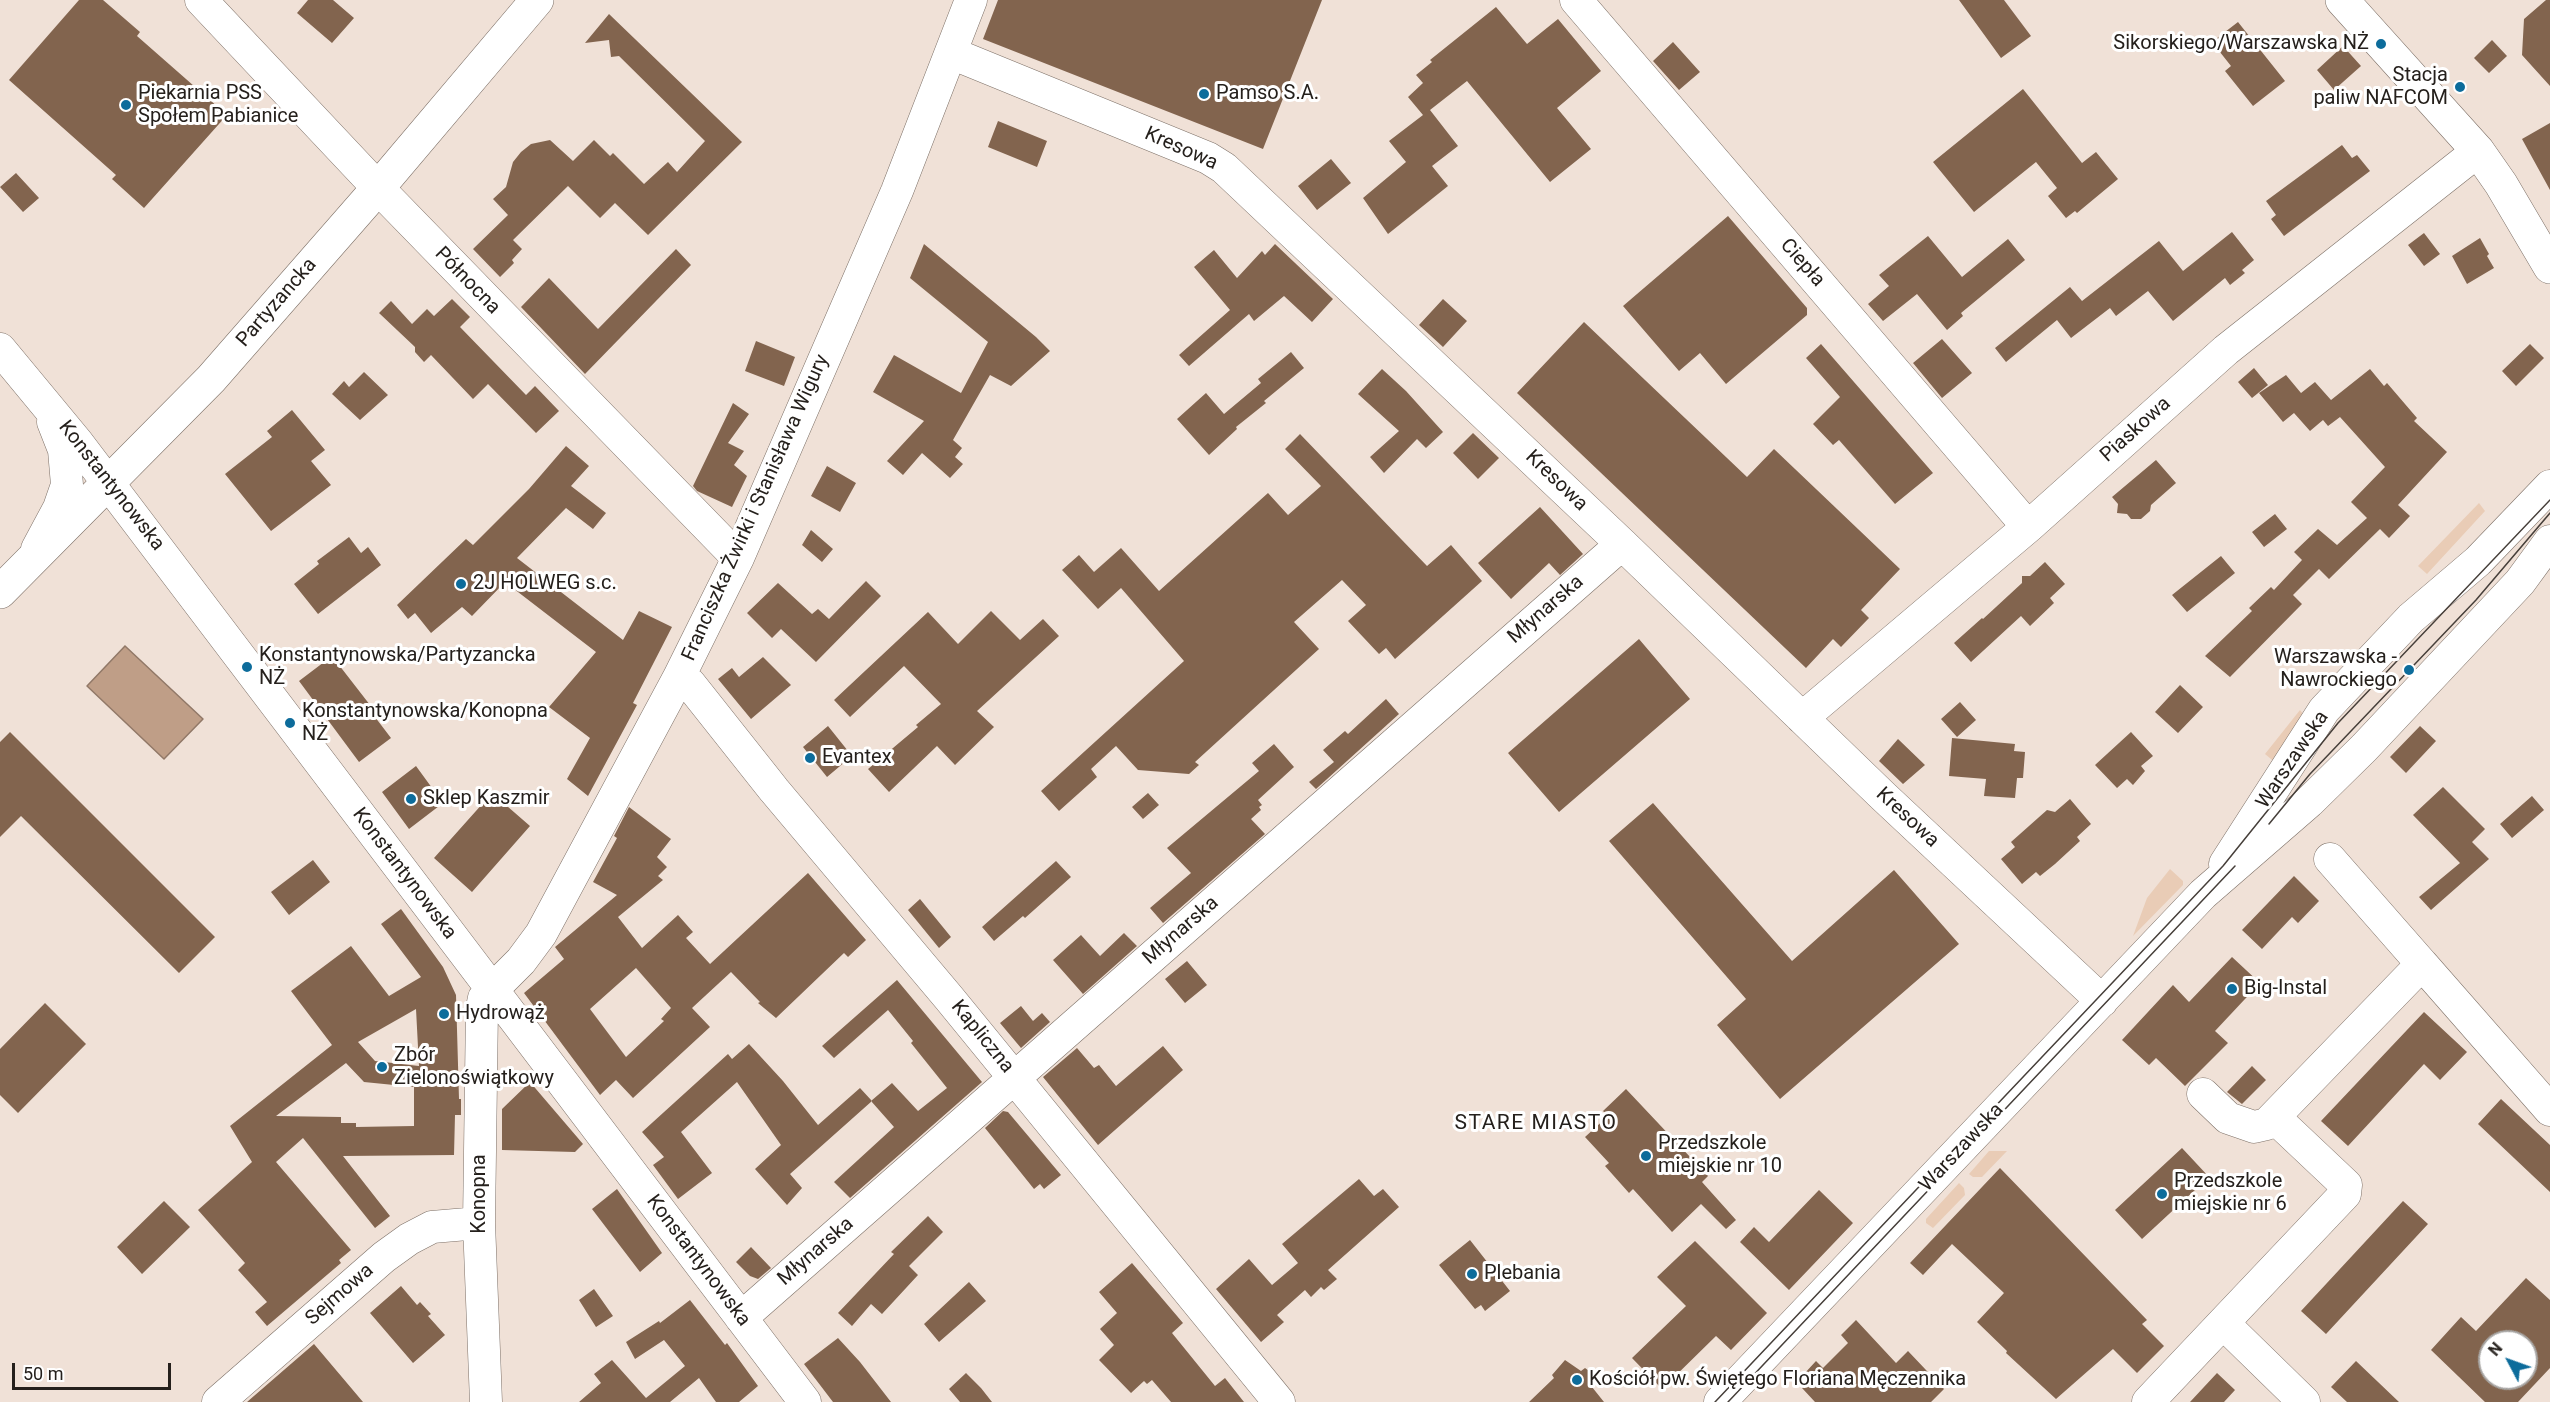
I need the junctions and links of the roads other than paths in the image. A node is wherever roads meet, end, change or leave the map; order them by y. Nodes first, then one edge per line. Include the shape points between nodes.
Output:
1 (201, 0) edge
2 (537, 0) edge
3 (971, 0) edge
4 (1576, 0) edge
5 (2342, 0) edge
6 (951, 53) junction
7 (2478, 151) junction
8 (378, 188) junction
9 (2550, 267) edge
10 (0, 348) edge
11 (33, 388) junction
12 (108, 483) junction
13 (2550, 486) edge
14 (2028, 526) junction
15 (2550, 541) edge
16 (1622, 544) junction
17 (738, 558) junction
18 (24, 568) junction
19 (0, 592) edge
20 (679, 677) junction
21 (1802, 718) junction
22 (2330, 859) dead end
23 (2203, 894) junction
24 (2422, 964) junction
25 (491, 990) junction
26 (2102, 1001) junction
27 (1014, 1077) junction
28 (2203, 1094) dead end
29 (2550, 1110) edge
30 (2275, 1118) junction
31 (479, 1223) junction
32 (741, 1318) junction
33 (2223, 1323) junction
34 (218, 1402) edge
35 (486, 1402) edge
36 (805, 1402) edge
37 (1279, 1402) edge
38 (1720, 1402) edge
39 (2148, 1402) edge
40 (2304, 1402) edge

1 - 8 street, Północna
2 - 8 main road, Partyzancka
3 - 6 street, Franciszka Żwirki i Stanisława Wigury
4 - 14 street, Ciepła
5 - 7 main road
6 - 16 street, Kresowa via 1208,158 1224,168
6 - 17 street, Franciszka Żwirki i Stanisława Wigury via 897,191
7 - 9 main road
7 - 14 street, Piaskowa via 2226,350
8 - 12 main road, Partyzancka via 211,379
8 - 17 street, Północna
10 - 11 street, Konstantynowska
11 - 12 street, Konstantynowska
11 - 18 street via 64,450 67,485 59,508
12 - 18 main road, Partyzancka
12 - 25 street, Konstantynowska
13 - 23 street, Warszawska via 2328,705
14 - 21 street, Piaskowa
15 - 23 street, Warszawska via 2520,582 2364,748 2309,802
16 - 21 street, Kresowa
16 - 27 street, Młynarska
17 - 20 street, Franciszka Żwirki i Stanisława Wigury
18 - 19 main road, Partyzancka
20 - 25 street, Franciszka Żwirki i Stanisława Wigury via 541,934 521,961
20 - 27 street, Kapliczna via 690,684
21 - 26 street, Kresowa
22 - 24 street
23 - 26 street, Warszawska
24 - 29 street
24 - 30 street
25 - 31 street, Konopna via 482,1008
25 - 32 street, Konstantynowska
26 - 38 street, Warszawska
27 - 32 street, Młynarska
27 - 37 street, Kapliczna
28 - 30 street via 2228,1118 2254,1127
30 - 33 street via 2347,1189
31 - 34 street, Sejmowa via 432,1227 408,1239
31 - 35 street, Konopna
32 - 36 street, Konstantynowska
33 - 39 street
33 - 40 street

